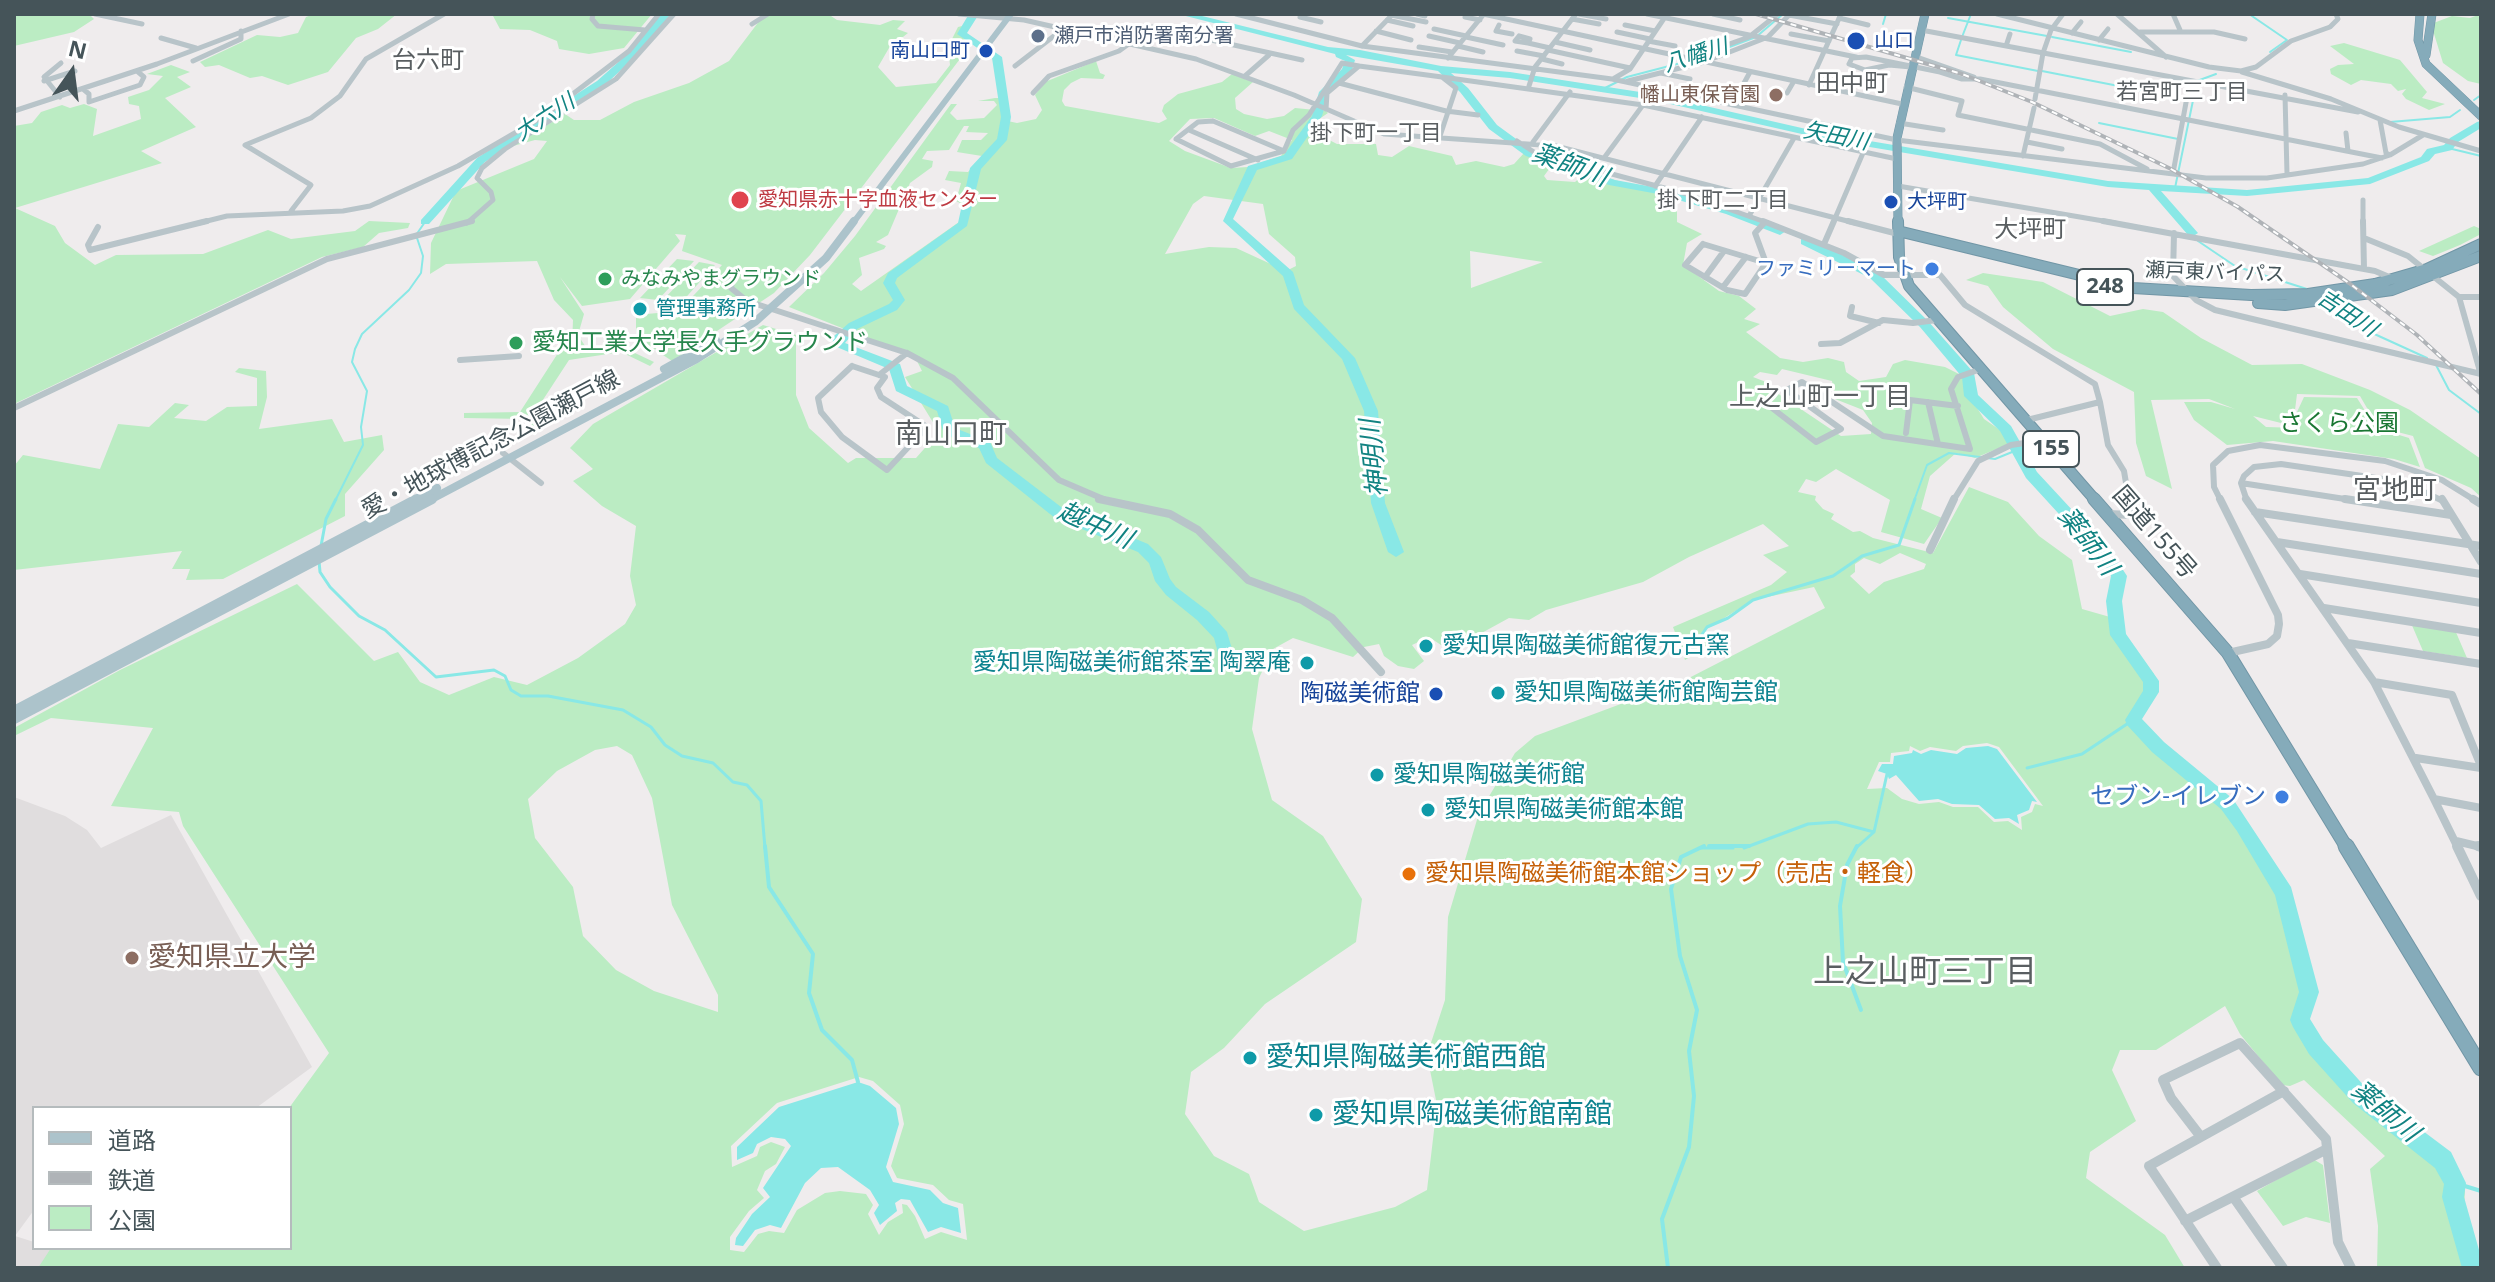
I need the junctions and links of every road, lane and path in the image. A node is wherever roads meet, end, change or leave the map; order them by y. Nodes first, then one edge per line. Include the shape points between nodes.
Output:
1 (95, 14) edge
2 (131, 14) edge
3 (289, 14) edge
4 (444, 14) edge
5 (593, 14) edge
6 (659, 14) edge
7 (674, 14) edge
8 (768, 14) edge
9 (959, 14) edge
10 (1236, 14) edge
11 (1293, 14) edge
12 (1417, 14) edge
13 (1647, 14) edge
14 (1714, 14) edge
15 (1778, 14) edge
16 (1790, 14) edge
17 (1925, 14) edge
18 (1997, 14) edge
19 (2063, 14) edge
20 (2117, 14) edge
21 (2173, 14) edge
22 (2336, 14) edge
23 (2420, 14) edge
24 (2432, 14) edge
25 (967, 15) edge
26 (977, 16) edge
27 (1006, 16) edge
28 (1302, 16) edge
29 (1576, 16) edge
30 (1666, 16) edge
31 (123, 17) junction
32 (1390, 17) edge
33 (1465, 17) dead end
34 (1481, 18) edge
35 (1425, 19) edge
36 (1606, 19) dead end
37 (1839, 19) edge
38 (1740, 20) dead end
39 (1321, 22) dead end
40 (2081, 22) dead end
41 (142, 24) dead end
42 (752, 24) dead end
43 (1599, 24) dead end
44 (1625, 25) dead end
45 (1703, 25) junction
46 (1868, 25) dead end
47 (1415, 26) dead end
48 (1289, 28) junction
49 (2053, 28) junction
50 (1063, 29) junction
51 (1434, 29) dead end
52 (2108, 29) dead end
53 (645, 30) junction
54 (1921, 30) junction
55 (2180, 30) junction
56 (241, 31) junction
57 (1376, 31) junction
58 (1562, 31) junction
59 (1655, 31) junction
60 (1617, 32) dead end
61 (2140, 32) junction
62 (1694, 33) dead end
63 (2072, 33) junction
64 (1512, 34) dead end
65 (1791, 34) dead end
66 (2010, 34) dead end
67 (1760, 35) junction
68 (1429, 36) dead end
69 (1466, 36) junction
70 (161, 38) dead end
71 (2245, 39) dead end
72 (1411, 40) dead end
73 (1649, 40) junction
74 (2099, 40) junction
75 (1829, 41) junction
76 (1555, 42) junction
77 (1528, 43) dead end
78 (1130, 44) junction
79 (1459, 44) junction
80 (1503, 45) dead end
81 (1362, 46) junction
82 (1675, 46) dead end
83 (2006, 46) junction
84 (1419, 47) dead end
85 (197, 48) junction
86 (1643, 49) junction
87 (1826, 49) junction
88 (1590, 50) dead end
89 (1517, 51) dead end
90 (1483, 52) dead end
91 (1546, 53) junction
92 (2043, 53) junction
93 (1269, 55) junction
94 (1450, 55) junction
95 (1914, 56) junction
96 (1856, 57) junction
97 (2167, 57) junction
98 (1302, 60) dead end
99 (1696, 60) junction
100 (193, 61) dead end
101 (2182, 61) junction
102 (61, 63) dead end
103 (1562, 64) dead end
104 (1015, 66) dead end
105 (1359, 66) junction
106 (1911, 67) junction
107 (1535, 68) junction
108 (1630, 68) junction
109 (75, 71) dead end
110 (137, 71) junction
111 (2241, 71) junction
112 (1750, 72) junction
113 (1660, 73) junction
114 (1245, 76) junction
115 (2437, 76) junction
116 (1442, 77) junction
117 (1614, 79) junction
118 (1690, 79) dead end
119 (1980, 79) junction
120 (44, 81) junction
121 (1625, 81) junction
122 (1794, 81) junction
123 (2192, 82) junction
124 (1339, 83) junction
125 (1743, 85) dead end
126 (1809, 85) junction
127 (1529, 86) junction
128 (1906, 87) junction
129 (2284, 87) junction
130 (83, 89) junction
131 (2036, 91) junction
132 (1570, 92) junction
133 (1033, 93) dead end
134 (1787, 93) dead end
135 (60, 97) junction
136 (2035, 99) dead end
137 (2285, 99) junction
138 (1902, 104) junction
139 (1316, 105) junction
140 (1643, 105) junction
141 (29, 107) junction
142 (2034, 108) dead end
143 (1326, 109) junction
144 (14, 111) edge
145 (1446, 111) junction
146 (2358, 112) junction
147 (1478, 115) dead end
148 (2481, 116) edge
149 (1702, 117) junction
150 (14, 120) edge
151 (2189, 120) junction
152 (2380, 120) junction
153 (1899, 123) junction
154 (1189, 130) junction
155 (1943, 130) dead end
156 (2029, 130) junction
157 (2346, 133) dead end
158 (2425, 135) junction
159 (1794, 138) junction
160 (1439, 139) junction
161 (2285, 139) junction
162 (1896, 140) junction
163 (1517, 141) junction
164 (1533, 142) junction
165 (2027, 142) junction
166 (2062, 149) dead end
167 (1284, 151) junction
168 (2348, 151) junction
169 (2481, 151) edge
170 (1863, 153) junction
171 (2390, 155) junction
172 (2023, 156) junction
173 (1604, 158) junction
174 (2383, 158) junction
175 (1897, 159) junction
176 (1259, 160) junction
177 (2151, 171) junction
178 (1664, 173) junction
179 (2174, 173) junction
180 (2287, 174) junction
181 (1655, 186) junction
182 (1898, 186) junction
183 (1759, 197) junction
184 (2363, 200) dead end
185 (291, 211) junction
186 (1749, 216) junction
187 (1834, 218) junction
188 (1763, 224) junction
189 (98, 227) dead end
190 (1898, 233) junction
191 (2174, 233) junction
192 (2364, 238) junction
193 (1824, 244) junction
194 (2481, 244) edge
195 (1724, 251) junction
196 (2481, 256) edge
197 (1746, 257) junction
198 (1766, 263) junction
199 (2364, 269) junction
200 (2430, 272) junction
201 (733, 274) dead end
202 (1904, 276) junction
203 (1705, 277) junction
204 (2394, 279) junction
205 (1723, 287) junction
206 (2186, 292) junction
207 (2320, 297) junction
208 (2459, 297) junction
209 (2481, 297) edge
210 (2196, 300) junction
211 (770, 307) junction
212 (1852, 307) dead end
213 (1937, 320) junction
214 (1880, 323) junction
215 (1821, 344) dead end
216 (904, 355) junction
217 (519, 356) dead end
218 (460, 360) dead end
219 (1981, 369) junction
220 (2480, 374) edge
221 (879, 375) junction
222 (1928, 402) junction
223 (2100, 402) junction
224 (1958, 406) junction
225 (14, 408) edge
226 (1772, 408) dead end
227 (1857, 420) junction
228 (2027, 420) junction
229 (1841, 429) junction
230 (1906, 433) dead end
231 (2044, 440) junction
232 (1938, 444) junction
233 (506, 456) junction
234 (541, 483) dead end
235 (2241, 483) junction
236 (2481, 504) edge
237 (2255, 512) junction
238 (2107, 514) junction
239 (2451, 515) junction
240 (2277, 542) junction
241 (2470, 544) junction
242 (2481, 546) edge
243 (1930, 550) dead end
244 (2481, 562) edge
245 (304, 563) junction
246 (2300, 574) junction
247 (2481, 574) edge
248 (2481, 603) edge
249 (2324, 608) junction
250 (2481, 633) edge
251 (2348, 643) junction
252 (2228, 653) junction
253 (2481, 664) edge
254 (1381, 672) dead end
255 (2374, 682) junction
256 (14, 711) edge
257 (14, 719) edge
258 (2416, 758) junction
259 (2481, 767) edge
260 (2434, 799) junction
261 (2481, 808) edge
262 (2456, 841) junction
263 (2481, 847) edge
264 (2479, 889) edge
265 (2481, 1068) edge
266 (2284, 1091) junction
267 (2201, 1137) junction
268 (2327, 1149) junction
269 (2234, 1198) junction
270 (2185, 1221) junction
271 (2217, 1268) edge
272 (2283, 1268) edge
273 (2351, 1268) edge

1 - 31 street
2 - 31 street
3 - 56 street
4 - 185 street via 366,59 340,96 311,118 245,145 311,185
5 - 53 street via 598,26
6 - 53 street
7 - 225 street via 616,79 482,168 477,178 493,200 485,211 456,228 327,259
8 - 42 street
9 - 25 street
10 - 48 street
11 - 28 street
12 - 35 street
13 - 30 street
14 - 38 street
14 - 45 street
15 - 67 street
16 - 37 street
16 - 67 street
17 - 54 highway, 国道155号 / 155
18 - 49 street
19 - 49 street
20 - 61 street
21 - 55 street
22 - 111 street via 2330,27 2291,41 2256,67
23 - 115 highway via 2419,47
24 - 115 highway via 2425,44
25 - 26 street
26 - 27 street
27 - 50 street
27 - 211 main road, 愛・地球博記念公園瀬戸線 via 841,240
28 - 39 street
28 - 48 street
29 - 36 street
29 - 43 street
29 - 58 street
30 - 45 street
30 - 59 street
31 - 41 street
32 - 35 street
32 - 47 street
32 - 57 street
33 - 34 street
34 - 58 street
34 - 64 street
34 - 69 street
37 - 46 street
37 - 75 street
40 - 63 street
44 - 59 street
45 - 62 street
45 - 67 street
48 - 81 street
49 - 63 street
49 - 92 street
50 - 78 street
50 - 104 street
51 - 69 street
52 - 74 street
53 - 185 street via 599,77 458,166 357,210
54 - 83 street
54 - 95 highway, 国道155号 / 155
55 - 61 street
55 - 71 street
56 - 85 street
56 - 100 street via 241,39
57 - 72 street
57 - 81 street
58 - 76 street
58 - 86 street
59 - 73 street
60 - 73 street
61 - 97 street
63 - 74 street
65 - 75 street
66 - 83 street
67 - 87 street
67 - 99 street
67 - 99 street
68 - 79 street
69 - 79 street
69 - 80 street
70 - 85 street
73 - 82 street
73 - 86 street
74 - 97 street
75 - 87 street
76 - 88 street
76 - 91 street
77 - 91 street
78 - 93 street via 1152,27
78 - 114 street
78 - 133 street via 1060,71
79 - 90 street
79 - 94 street
81 - 94 street
83 - 92 street
84 - 94 street
85 - 110 street
86 - 99 street
86 - 108 street
87 - 96 street
87 - 126 street
89 - 91 street
91 - 103 street
91 - 107 street
91 - 108 street
92 - 123 street
92 - 131 street
93 - 98 street
93 - 114 street
94 - 107 street
95 - 106 highway, 国道155号 / 155
95 - 119 street
96 - 106 street
96 - 106 street via 1849,64 1860,70
97 - 101 street
99 - 112 street
99 - 113 street
101 - 111 street
101 - 123 street
102 - 120 street
105 - 116 street
105 - 124 street
105 - 139 street via 1342,63
106 - 119 street
106 - 128 highway, 国道155号 / 155
107 - 117 street
107 - 127 street
108 - 117 street
109 - 120 street
110 - 130 street
110 - 130 street via 144,77 140,85 89,102
111 - 129 street
112 - 122 street
112 - 125 street
113 - 118 street
113 - 121 street
114 - 139 street
115 - 148 highway
116 - 127 street
116 - 145 street via 1456,88
117 - 121 street
119 - 131 street
120 - 135 street
121 - 162 street
122 - 126 street
122 - 134 street
123 - 137 street
123 - 151 street
124 - 143 street via 1326,95
124 - 145 street
126 - 138 street
127 - 132 street
128 - 138 highway, 国道155号 / 155
128 - 156 street via 1959,100 1958,115
129 - 137 street
129 - 146 street
130 - 135 street
131 - 136 street
131 - 151 street
132 - 140 street
132 - 164 street
135 - 141 street
137 - 146 street
137 - 161 street
138 - 153 highway, 国道155号 / 155
139 - 143 street
139 - 167 street via 1293,130
140 - 149 street
140 - 173 street
141 - 144 street
141 - 150 street
142 - 156 street
143 - 160 street via 1384,134
145 - 147 street
145 - 160 street
146 - 152 street
149 - 159 street
149 - 178 street
151 - 161 street
151 - 179 street
152 - 158 street
152 - 171 street
153 - 155 street
153 - 162 highway, 国道155号 / 155
154 - 167 street via 1198,122 1213,121
154 - 176 street
154 - 176 street via 1177,141 1231,166
156 - 165 street
156 - 177 street via 2100,144
157 - 168 street
158 - 169 street
158 - 171 street
159 - 170 street
159 - 183 street
160 - 163 street
161 - 168 street
161 - 180 street
162 - 172 street
162 - 175 highway, 国道155号 / 155
163 - 164 street
163 - 181 street via 1528,151
164 - 173 street
165 - 166 street
165 - 172 street
167 - 176 street
168 - 174 street
170 - 175 street
170 - 187 street
171 - 174 street
172 - 177 street
173 - 178 street
174 - 180 street
175 - 182 highway, 国道155号 / 155
177 - 179 street
178 - 181 street
178 - 183 street
179 - 180 street via 2246,180
181 - 186 street
182 - 190 highway, 国道155号 / 155
182 - 191 street
183 - 186 street
183 - 187 street
184 - 192 street
185 - 189 street via 227,216 90,250
186 - 188 street
187 - 190 street
187 - 193 street
188 - 193 street
188 - 198 street via 1755,233
190 - 202 highway, 国道155号 / 155
190 - 206 highway, 瀬戸東バイパス / 248 via 2133,288
190 - 210 highway, 瀬戸東バイパス / 248 via 2081,282
191 - 199 street
191 - 206 street via 2172,273
192 - 199 street
192 - 200 street via 2404,254
193 - 202 street via 1884,275
194 - 200 highway, 瀬戸東バイパス / 248
195 - 197 street
195 - 203 street
195 - 203 street via 1703,244 1685,265
196 - 200 highway, 瀬戸東バイパス / 248
197 - 198 street
197 - 205 street
198 - 205 street via 1745,294
199 - 204 street
200 - 204 highway, 瀬戸東バイパス / 248
200 - 207 highway, 瀬戸東バイパス / 248 via 2392,290 2330,301
200 - 208 street
201 - 211 street via 735,294
202 - 213 highway, 国道155号 / 155
202 - 223 street via 1940,275 1965,305 2095,384
203 - 205 street
204 - 207 highway, 瀬戸東バイパス / 248
206 - 207 highway, 瀬戸東バイパス / 248
206 - 210 street
207 - 210 highway, 瀬戸東バイパス / 248 via 2285,305
208 - 209 street
208 - 220 street
210 - 220 street via 2233,316
211 - 216 street
211 - 233 main road, 愛・地球博記念公園瀬戸線 via 697,359
212 - 214 street via 1850,316
213 - 214 street
213 - 219 highway, 国道155号 / 155
214 - 215 street via 1840,343
216 - 221 street
216 - 254 street via 953,378 1059,480 1099,499 1170,514 1198,530 1248,580 1302,600 1332,618
217 - 218 street
219 - 224 street via 1954,382 1951,389
219 - 228 highway, 国道155号 / 155
221 - 221 street via 885,377 877,388 881,397 927,427 887,470 842,437 821,412 818,398 852,366
222 - 224 street
222 - 230 street via 1910,400
222 - 232 street
223 - 228 street
223 - 238 street via 2108,445 2124,471 2132,515
224 - 232 street via 1970,449
226 - 229 street via 1816,442
227 - 229 street
227 - 229 street via 1802,382 1787,390
227 - 232 street via 1883,436
228 - 231 highway, 国道155号 / 155
231 - 238 highway, 国道155号 / 155
231 - 243 street via 2011,445 1978,461
233 - 234 street
233 - 245 main road, 愛・地球博記念公園瀬戸線
235 - 237 street
235 - 239 street
235 - 239 street via 2247,472 2262,465 2352,474 2403,482 2442,499
236 - 252 street via 2442,480 2385,461 2260,445 2228,451 2213,465 2214,487 2279,624 2277,636 2268,644
237 - 240 street
237 - 241 street
238 - 252 highway, 国道155号 / 155
239 - 241 street
240 - 246 street
240 - 247 street
241 - 242 street
241 - 244 street
245 - 256 main road, 愛・地球博記念公園瀬戸線
245 - 257 main road, 愛・地球博記念公園瀬戸線
246 - 248 street
246 - 249 street
249 - 250 street
249 - 251 street
251 - 253 street
251 - 255 street
252 - 265 highway, 国道155号 / 155
255 - 258 street
255 - 259 street via 2452,695
258 - 259 street
258 - 260 street
260 - 261 street
260 - 262 street
262 - 263 street
262 - 264 street
266 - 267 street
266 - 267 street via 2240,1043 2163,1080
266 - 268 street via 2326,1139
267 - 270 street via 2149,1166
268 - 269 street
268 - 273 street via 2338,1242
269 - 270 street
269 - 272 street
270 - 271 street

